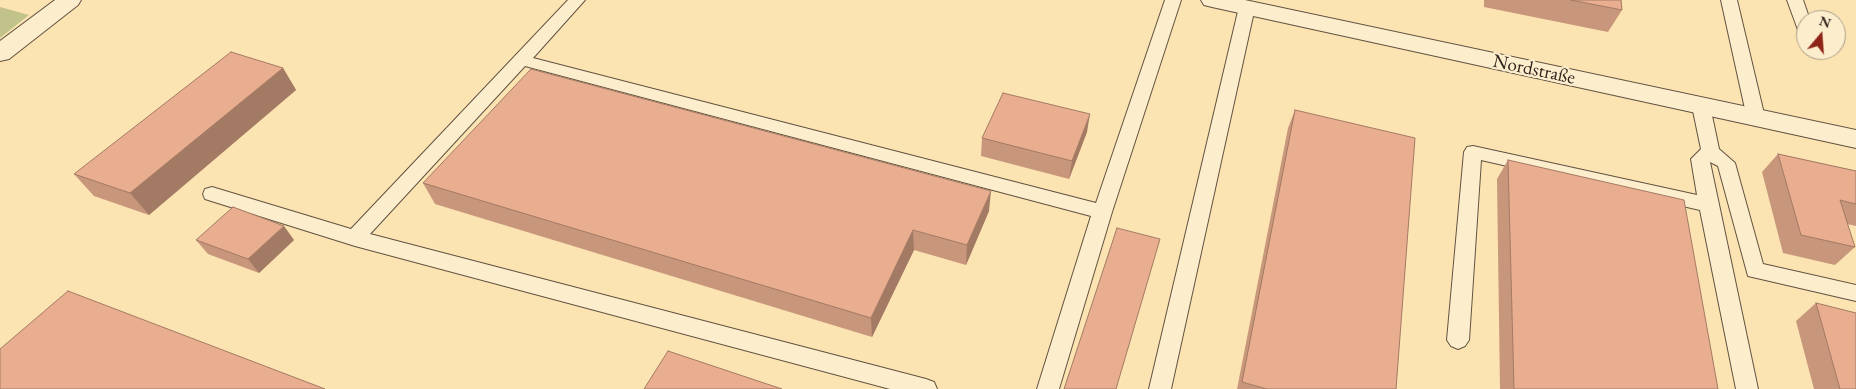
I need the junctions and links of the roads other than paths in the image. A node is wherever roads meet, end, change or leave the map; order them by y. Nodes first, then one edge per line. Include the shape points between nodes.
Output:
1 (70, 0) edge
2 (577, 0) edge
3 (1173, 0) edge
4 (1212, 0) edge
5 (1729, 0) edge
6 (1247, 8) junction
7 (0, 53) edge
8 (521, 60) junction
9 (1701, 106) junction
10 (1756, 118) junction
11 (1856, 140) edge
12 (1710, 152) junction
13 (212, 194) dead end
14 (1708, 205) junction
15 (1102, 212) junction
16 (355, 238) junction
17 (1856, 293) edge
18 (1458, 340) dead end
19 (926, 389) edge
20 (1048, 389) edge
21 (1160, 389) edge
22 (1747, 389) edge

1 - 7 street
2 - 8 lane
3 - 15 lane
4 - 6 street, Nordstraße
5 - 10 lane
6 - 9 street, Nordstraße
6 - 21 lane
8 - 15 lane
8 - 16 lane
9 - 10 street, Nordstraße
9 - 12 lane
10 - 11 street, Nordstraße
12 - 14 lane via 1700,159
12 - 17 lane via 1726,163 1755,270
13 - 16 lane
14 - 18 lane via 1473,152
14 - 22 lane
15 - 20 lane
16 - 19 lane

